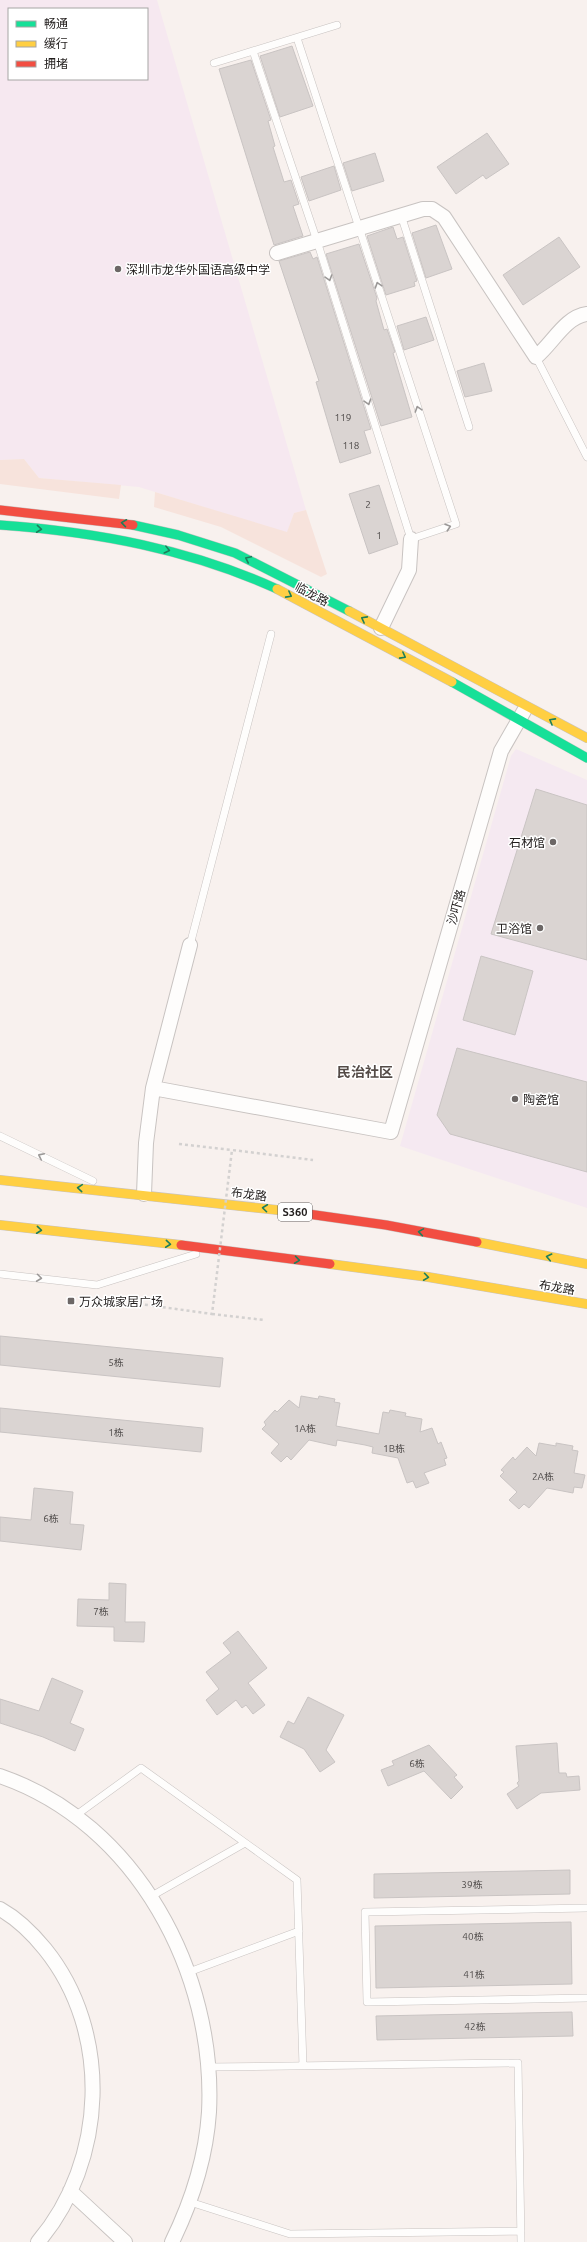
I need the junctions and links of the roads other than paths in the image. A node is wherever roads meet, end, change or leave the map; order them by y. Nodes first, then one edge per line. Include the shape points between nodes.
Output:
1 (337, 25) dead end
2 (296, 38) junction
3 (253, 51) junction
4 (214, 63) dead end
5 (401, 215) junction
6 (359, 228) junction
7 (317, 241) junction
8 (277, 253) dead end
9 (587, 314) edge
10 (536, 357) junction
11 (469, 427) dead end
12 (587, 457) edge
13 (0, 510) edge
14 (0, 525) edge
15 (411, 539) junction
16 (381, 628) junction
17 (271, 634) dead end
18 (523, 712) junction
19 (587, 738) edge
20 (587, 758) edge
21 (190, 945) joint
22 (153, 1088) junction
23 (0, 1136) edge
24 (0, 1180) edge
25 (113, 1191) junction
26 (144, 1194) junction
27 (0, 1225) edge
28 (214, 1249) junction
29 (587, 1264) edge
30 (0, 1274) edge
31 (587, 1304) edge
32 (0, 1776) edge
33 (75, 1816) junction
34 (245, 1843) junction
35 (150, 1897) junction
36 (587, 1908) edge
37 (0, 1909) edge
38 (299, 1931) junction
39 (189, 1972) junction
40 (587, 1998) edge
41 (303, 2066) junction
42 (208, 2068) junction
43 (70, 2191) junction
44 (190, 2202) junction
45 (521, 2231) junction
46 (38, 2242) edge
47 (125, 2242) edge
48 (172, 2242) edge
49 (521, 2242) edge

1 - 2 lane
2 - 3 lane
2 - 6 lane
3 - 4 lane
3 - 7 lane
5 - 6 street
5 - 10 street via 432,209 444,217
5 - 11 lane
6 - 7 street
15 -> 6 lane via 456,524
7 - 8 street
7 -> 15 lane
9 - 10 street via 572,319
10 - 12 lane
16 -> 13 main road, 临龙路 via 235,553 178,535 129,524
14 -> 18 main road, 临龙路 via 85,533 138,543 243,573
15 - 16 street via 409,570
16 - 18 main road, 临龙路
17 - 21 lane
19 -> 18 main road, 临龙路
18 - 20 main road, 临龙路
18 - 22 street, 沙吓路 via 501,751 391,1132
21 - 22 street
22 - 26 street via 147,1135
25 -> 23 lane
25 -> 24 main road, 布龙路 / S360
25 - 26 main road, 布龙路 / S360
29 -> 26 main road, 布龙路 / S360 via 320,1215
27 -> 28 main road, 布龙路
30 -> 28 lane via 97,1285
28 -> 31 main road, 布龙路 via 428,1277
32 - 33 street via 31,1790
33 - 34 lane via 142,1768
33 - 35 street via 118,1856
34 - 35 lane
34 - 38 lane via 297,1880
35 - 39 street
36 - 40 lane via 366,1912 367,2002
37 - 43 street via 23,1925 51,1956 72,1992 86,2032 93,2073 91,2115 82,2158
38 - 39 lane
38 - 41 lane
39 - 42 street via 203,2024
41 - 42 lane
41 - 45 lane via 518,2063
42 - 44 street via 209,2106 206,2136
43 - 46 street via 55,2219
43 - 47 street
44 - 45 lane via 290,2234
44 - 48 street
45 - 49 lane

